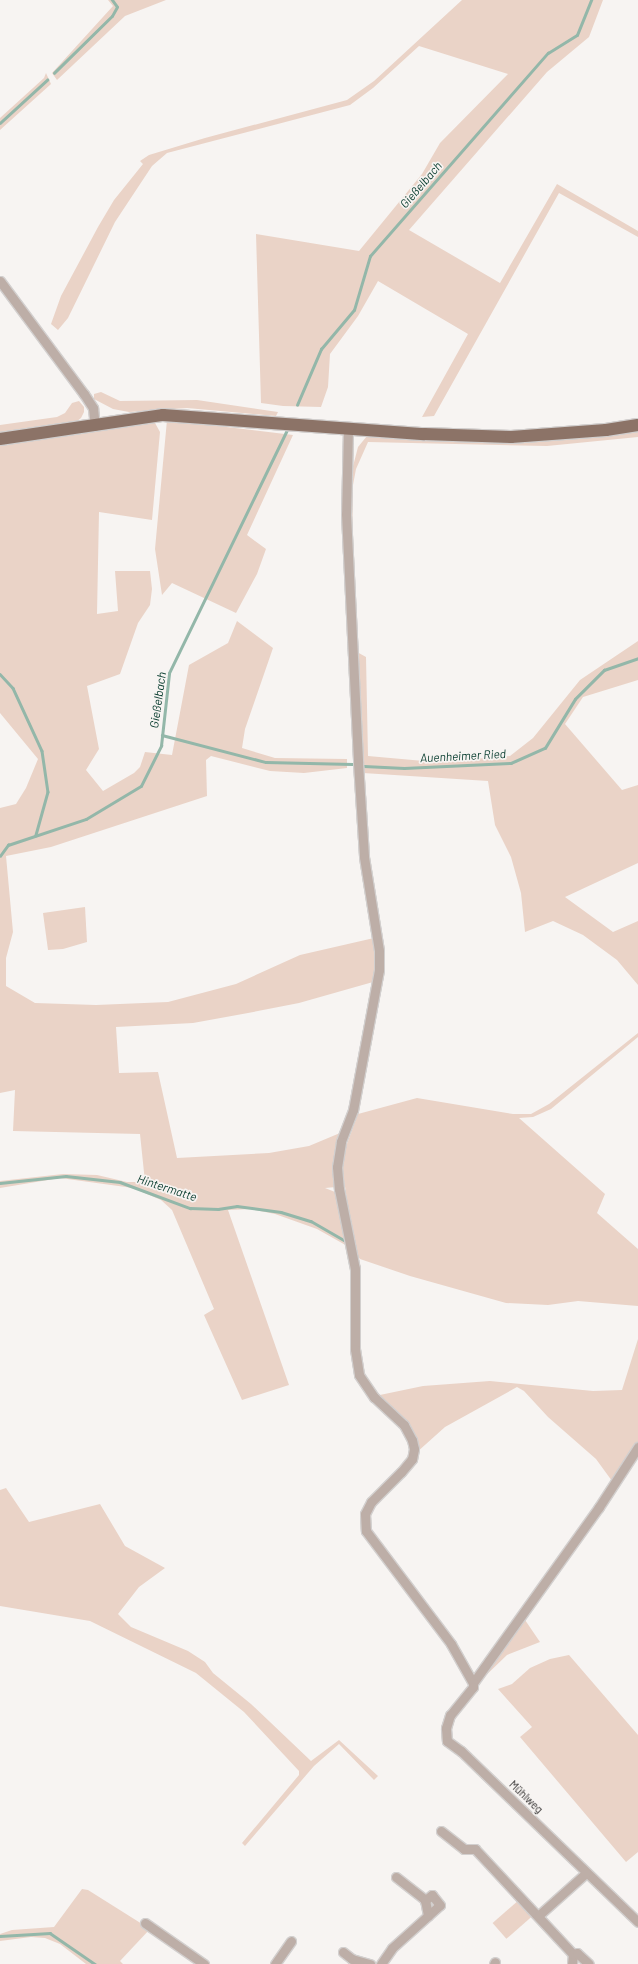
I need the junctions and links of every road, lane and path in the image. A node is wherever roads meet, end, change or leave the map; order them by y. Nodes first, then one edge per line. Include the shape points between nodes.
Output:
1 (0, 282) edge
2 (638, 425) edge
3 (95, 426) junction
4 (348, 429) junction
5 (0, 440) edge
6 (638, 1447) edge
7 (473, 1683) junction
8 (441, 1831) dead end
9 (586, 1873) junction
10 (396, 1877) dead end
11 (425, 1900) junction
12 (428, 1916) junction
13 (539, 1916) junction
14 (638, 1922) edge
15 (145, 1923) dead end
16 (291, 1941) dead end
17 (343, 1952) dead end
18 (573, 1954) junction
19 (204, 1964) edge
20 (275, 1964) edge
21 (370, 1964) edge
22 (381, 1964) edge
23 (572, 1964) edge
24 (589, 1964) edge

1 - 3 street via 84,394 93,408
2 - 4 main road via 511,437
3 - 4 main road via 163,415 296,423
3 - 5 main road
4 - 7 street via 346,514 358,763 364,857 379,951 379,970 354,1110 341,1142 338,1182 355,1269 355,1349 359,1375 374,1397 404,1425 414,1449 412,1459 371,1502 365,1514 366,1531 450,1644
6 - 7 street via 599,1507
7 - 9 street, Mühlweg via 473,1687 447,1722 447,1741 462,1751
8 - 13 street via 464,1849 475,1849
9 - 13 street
9 - 14 street, Mühlweg
10 - 11 street
11 - 12 street
11 - 12 street via 432,1895 440,1905
12 - 22 street via 392,1948
13 - 18 street
15 - 19 street
16 - 20 street
17 - 21 street via 352,1959
18 - 23 street
18 - 24 street via 581,1954

